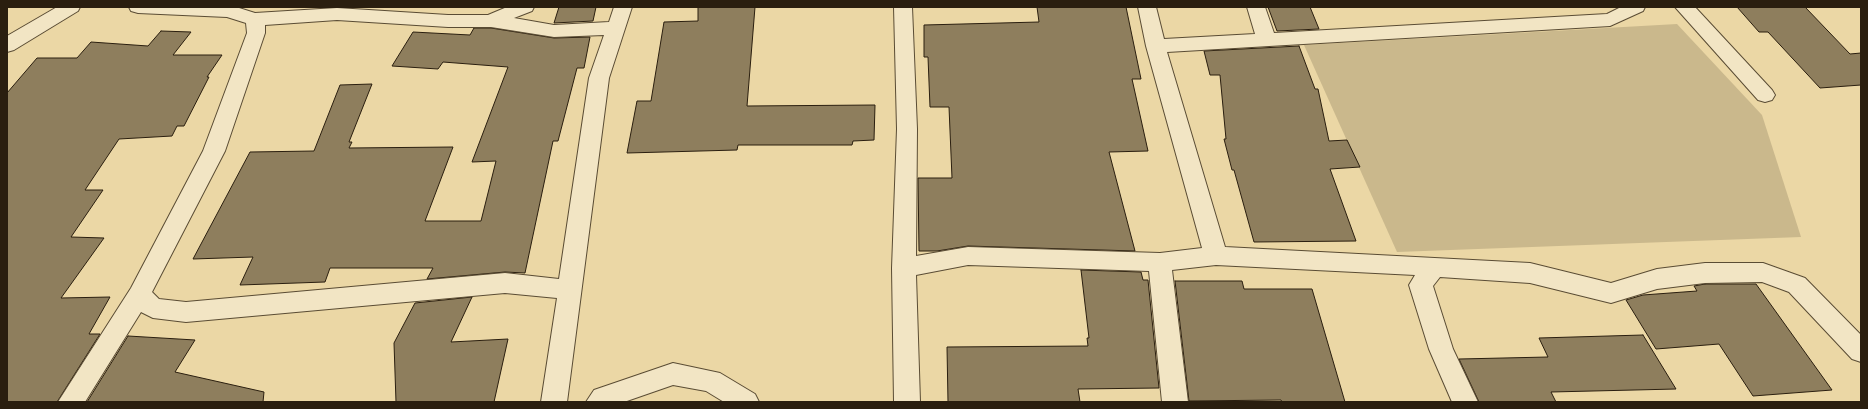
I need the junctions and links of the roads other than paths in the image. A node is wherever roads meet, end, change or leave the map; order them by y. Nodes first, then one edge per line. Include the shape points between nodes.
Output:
1 (71, 7) edge
2 (138, 7) edge
3 (525, 7) edge
4 (623, 7) edge
5 (903, 7) edge
6 (1147, 7) edge
7 (1256, 7) edge
8 (1636, 7) edge
9 (1684, 7) edge
10 (452, 14) edge
11 (255, 19) junction
12 (491, 20) junction
13 (616, 28) junction
14 (1267, 40) junction
15 (7, 45) edge
16 (1156, 46) junction
17 (1765, 95) dead end
18 (1216, 256) junction
19 (1160, 262) junction
20 (1434, 267) junction
21 (904, 268) junction
22 (570, 290) junction
23 (139, 295) junction
24 (1861, 351) edge
25 (71, 402) edge
26 (554, 402) edge
27 (599, 402) edge
28 (746, 402) edge
29 (907, 402) edge
30 (1175, 402) edge
31 (1465, 402) edge

1 - 15 street
2 - 11 street via 228,11
3 - 12 street
4 - 13 street
5 - 21 street via 907,129
6 - 16 street
7 - 14 street
8 - 14 street via 1610,20
9 - 17 street
10 - 11 street via 337,14
10 - 12 street
11 - 23 street via 256,32 214,151
12 - 13 street via 554,30
13 - 22 street via 599,78
14 - 16 street
16 - 18 street
18 - 19 street
18 - 20 street
19 - 21 street via 968,256
19 - 30 street
20 - 24 street via 1530,273 1611,293 1657,279 1705,273 1763,272 1797,285
20 - 31 street via 1421,285 1441,348
21 - 29 street
22 - 23 street via 506,283 186,312 153,308
22 - 26 street
23 - 25 street
27 - 28 street via 603,398 673,374 711,381

